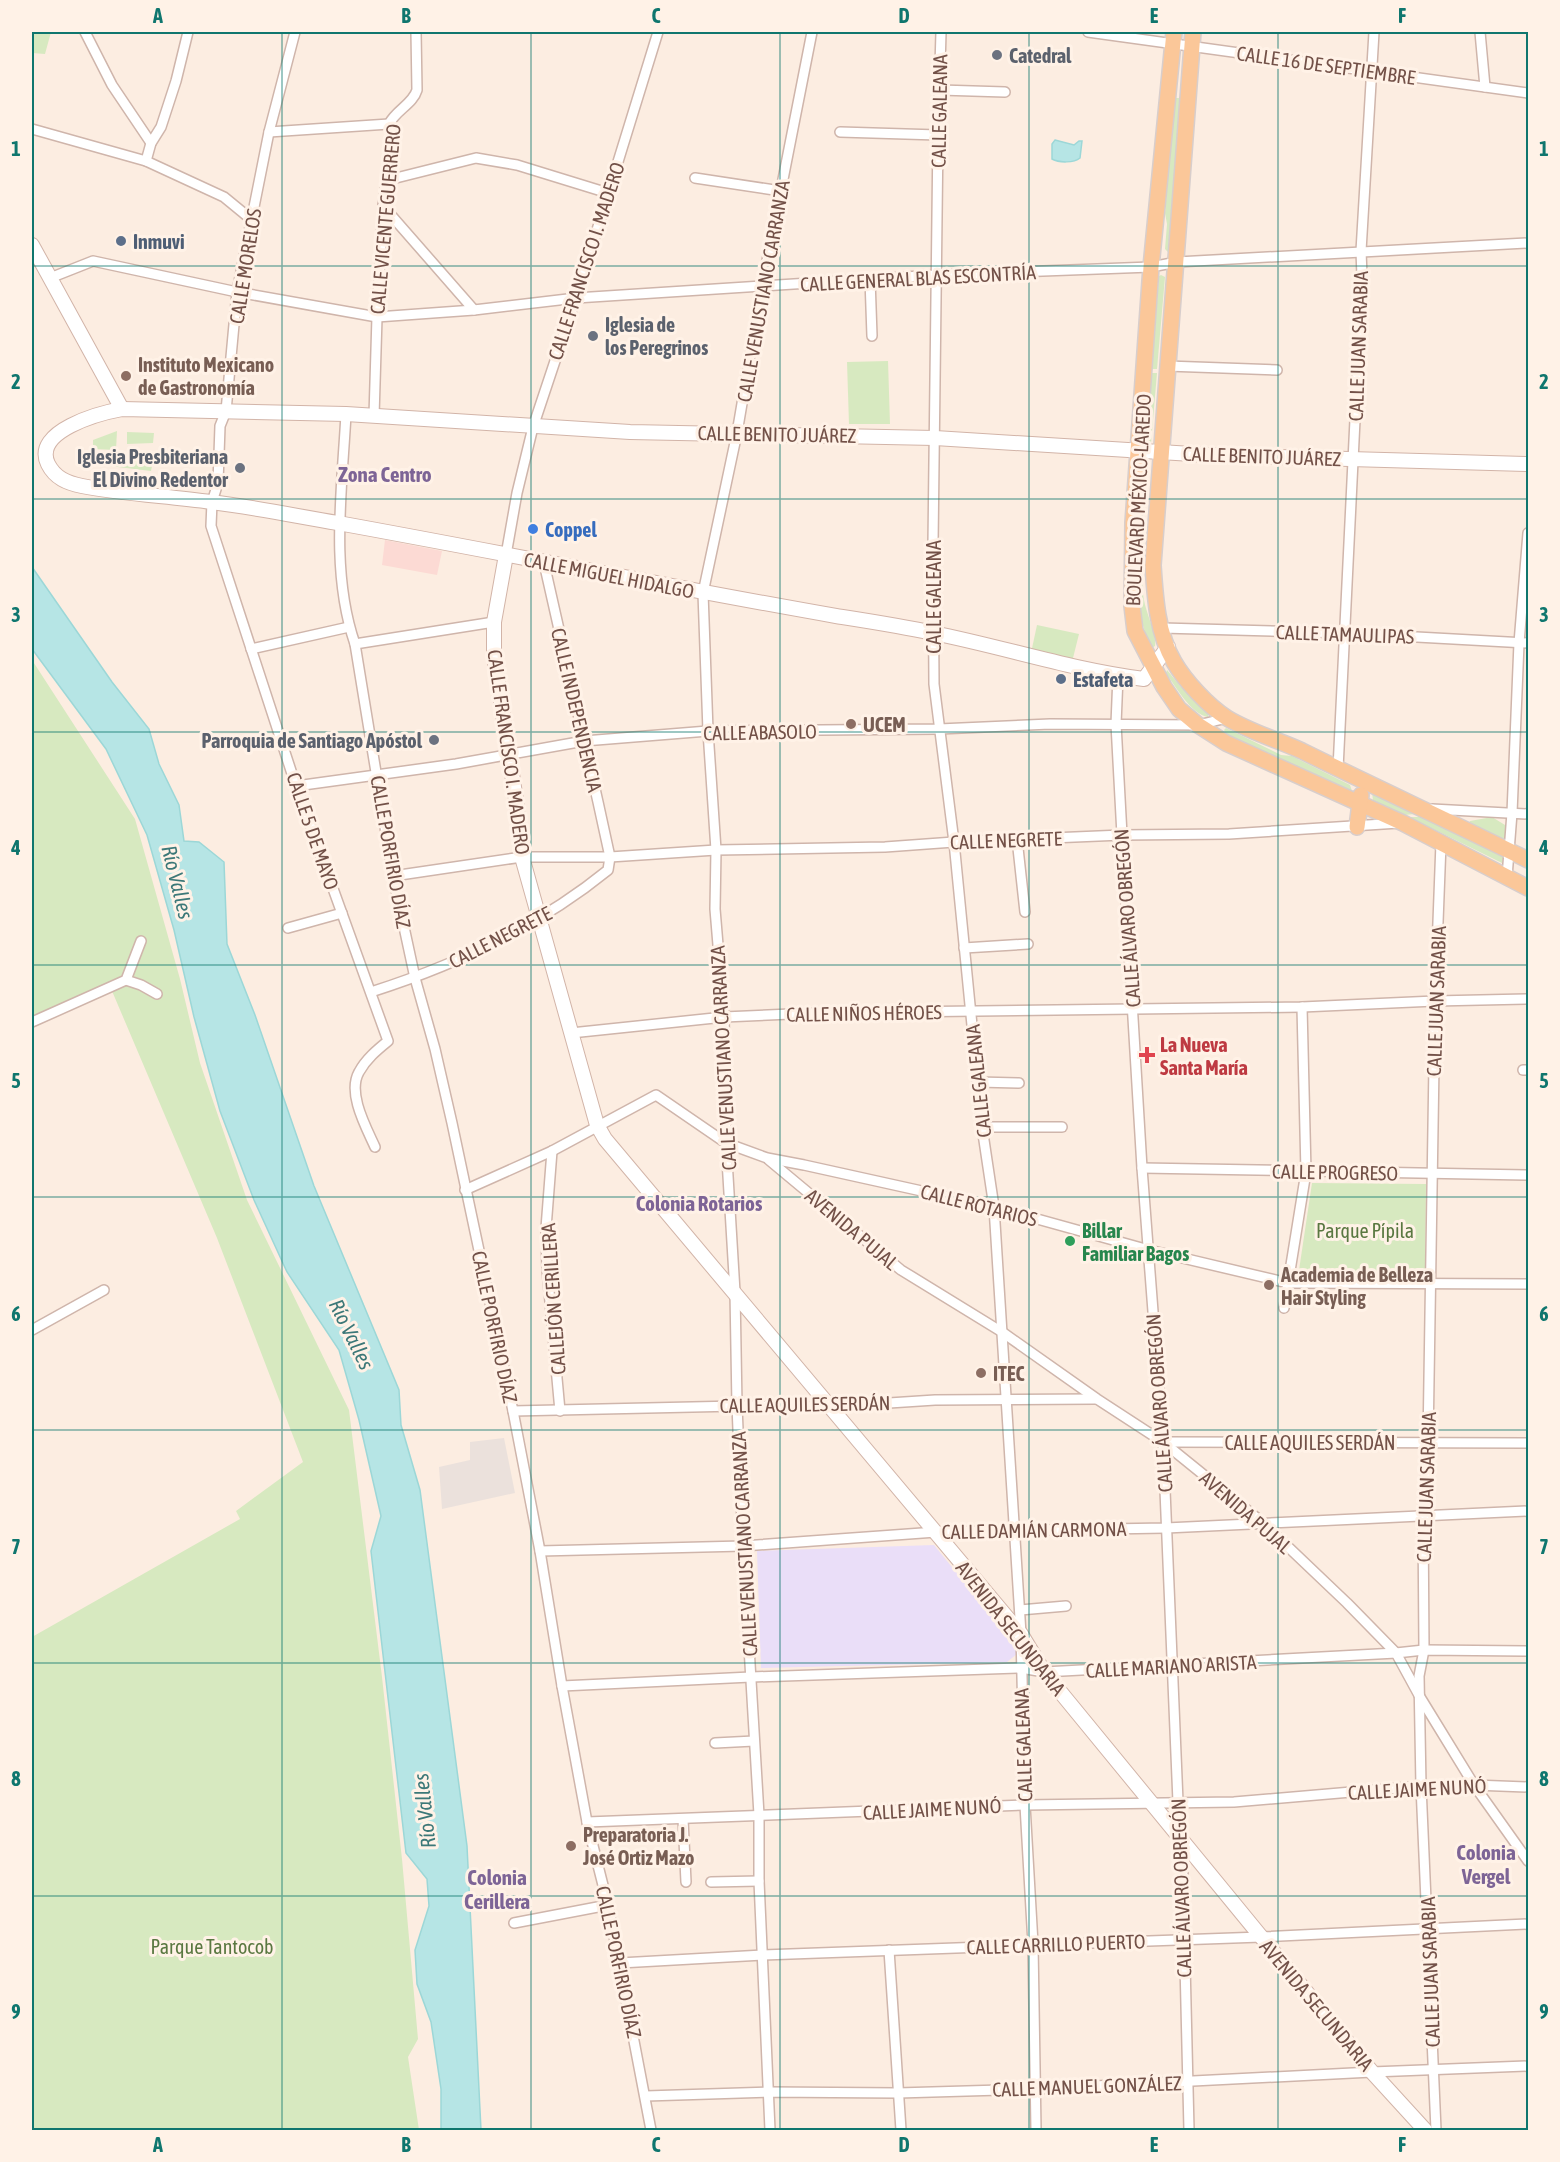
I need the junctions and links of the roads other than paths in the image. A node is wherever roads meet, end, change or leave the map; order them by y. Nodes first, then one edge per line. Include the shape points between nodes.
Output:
1 (85, 32) edge
2 (188, 32) edge
3 (295, 32) edge
4 (404, 32) edge
5 (419, 32) edge
6 (658, 32) edge
7 (812, 32) edge
8 (941, 32) edge
9 (1088, 32) edge
10 (1374, 32) edge
11 (1480, 32) edge
12 (1173, 37) edge
13 (1192, 38) edge
14 (1372, 71) junction
15 (1485, 87) junction
16 (940, 90) junction
17 (1005, 92) dead end
18 (1528, 93) edge
19 (389, 124) junction
20 (32, 129) edge
21 (269, 132) junction
22 (840, 132) dead end
23 (938, 135) junction
24 (151, 143) junction
25 (146, 161) junction
26 (695, 178) dead end
27 (388, 180) junction
28 (781, 191) junction
29 (608, 193) junction
30 (383, 206) junction
31 (252, 220) junction
32 (1528, 243) edge
33 (32, 246) edge
34 (1361, 251) junction
35 (1177, 262) junction
36 (1151, 267) junction
37 (936, 275) junction
38 (50, 278) junction
39 (870, 279) junction
40 (762, 286) junction
41 (237, 292) junction
42 (576, 298) junction
43 (474, 310) junction
44 (377, 317) junction
45 (872, 336) dead end
46 (1167, 366) junction
47 (1277, 370) dead end
48 (122, 409) junction
49 (226, 411) junction
50 (346, 414) junction
51 (374, 416) junction
52 (532, 427) junction
53 (737, 433) junction
54 (934, 438) junction
55 (1139, 451) junction
56 (1161, 452) junction
57 (45, 457) joint
58 (1354, 458) junction
59 (1528, 464) edge
60 (212, 502) junction
61 (340, 524) junction
62 (1528, 533) edge
63 (506, 555) junction
64 (544, 563) junction
65 (704, 593) junction
66 (494, 622) junction
67 (349, 627) junction
68 (1162, 628) junction
69 (933, 633) junction
70 (1344, 633) junction
71 (1524, 643) edge
72 (355, 644) junction
73 (1167, 647) junction
74 (251, 649) junction
75 (1154, 668) junction
76 (1118, 676) junction
77 (1227, 718) junction
78 (1116, 724) junction
79 (1198, 725) junction
80 (939, 729) junction
81 (708, 731) junction
82 (584, 741) junction
83 (509, 755) junction
84 (1338, 769) junction
85 (378, 773) junction
86 (1362, 782) junction
87 (296, 786) junction
88 (1361, 804) junction
89 (1418, 808) junction
90 (1512, 813) junction
91 (1528, 814) edge
92 (1403, 823) junction
93 (1357, 827) junction
94 (1122, 835) junction
95 (1017, 839) junction
96 (954, 842) junction
97 (1442, 843) junction
98 (716, 850) junction
99 (1508, 850) junction
100 (522, 857) junction
101 (610, 857) junction
102 (1528, 860) edge
103 (393, 876) junction
104 (1507, 877) junction
105 (1528, 888) edge
106 (1025, 912) dead end
107 (342, 913) junction
108 (540, 919) junction
109 (288, 928) dead end
110 (141, 941) dead end
111 (1028, 944) dead end
112 (964, 948) junction
113 (415, 978) junction
114 (126, 980) junction
115 (371, 992) junction
116 (157, 994) dead end
117 (1528, 999) edge
118 (1435, 1001) junction
119 (1302, 1007) junction
120 (1133, 1009) junction
121 (971, 1010) junction
122 (724, 1017) junction
123 (32, 1023) edge
124 (571, 1033) junction
125 (978, 1082) junction
126 (1019, 1083) dead end
127 (597, 1125) junction
128 (982, 1127) junction
129 (1062, 1127) dead end
130 (726, 1143) junction
131 (375, 1147) dead end
132 (552, 1150) junction
133 (767, 1158) junction
134 (1142, 1168) junction
135 (1306, 1172) junction
136 (1432, 1173) junction
137 (1528, 1175) edge
138 (465, 1190) junction
139 (994, 1207) junction
140 (1149, 1250) junction
141 (1288, 1283) junction
142 (1431, 1284) junction
143 (1528, 1284) edge
144 (104, 1290) dead end
145 (735, 1292) junction
146 (1284, 1308) dead end
147 (32, 1330) edge
148 (1002, 1332) junction
149 (1006, 1398) junction
150 (1096, 1399) junction
151 (736, 1406) junction
152 (828, 1407) junction
153 (513, 1411) junction
154 (560, 1411) junction
155 (1163, 1442) junction
156 (1428, 1442) junction
157 (1528, 1443) edge
158 (1528, 1511) edge
159 (1422, 1516) junction
160 (1263, 1523) junction
161 (1166, 1528) junction
162 (1015, 1530) junction
163 (936, 1532) junction
164 (743, 1546) junction
165 (540, 1551) junction
166 (1066, 1606) dead end
167 (1020, 1610) junction
168 (1021, 1634) junction
169 (1424, 1650) junction
170 (1528, 1652) edge
171 (1396, 1653) junction
172 (1173, 1666) junction
173 (1021, 1668) junction
174 (1044, 1672) junction
175 (751, 1677) junction
176 (562, 1686) junction
177 (1420, 1697) junction
178 (754, 1742) junction
179 (715, 1743) dead end
180 (1474, 1785) junction
181 (1421, 1786) junction
182 (1528, 1787) edge
183 (1178, 1802) junction
184 (1152, 1804) junction
185 (1025, 1805) junction
186 (759, 1815) junction
187 (682, 1818) junction
188 (587, 1822) junction
189 (1182, 1838) junction
190 (1528, 1861) edge
191 (759, 1881) junction
192 (686, 1882) dead end
193 (711, 1882) dead end
194 (608, 1905) junction
195 (514, 1923) dead end
196 (1528, 1924) edge
197 (1429, 1929) junction
198 (1261, 1937) junction
199 (1184, 1939) junction
200 (1033, 1944) junction
201 (889, 1950) junction
202 (763, 1954) junction
203 (620, 1963) junction
204 (1528, 2066) edge
205 (1433, 2069) junction
206 (1372, 2072) junction
207 (1187, 2082) junction
208 (1035, 2089) junction
209 (768, 2092) junction
210 (898, 2093) junction
211 (646, 2096) junction
212 (651, 2130) edge
213 (770, 2130) edge
214 (901, 2130) edge
215 (1036, 2130) edge
216 (1189, 2130) edge
217 (1425, 2130) edge
218 (1436, 2130) edge

1 - 24 street via 112,85
2 - 24 street via 176,81
3 - 21 street, CALLE MORELOS
4 - 5 street
5 - 19 street, CALLE VICENTE GUERRERO via 415,97
6 - 29 street, CALLE FRANCISCO I. MADERO
7 - 28 street, CALLE VENUSTIANO CARRANZA
8 - 16 street, CALLE GALEANA
9 - 12 street, CALLE 16 DE SEPTIEMBRE
10 - 14 street, CALLE JUAN SARABIA
11 - 15 street
12 - 13 street, CALLE 16 DE SEPTIEMBRE
12 - 36 main road, BOULEVARD MÉXICO-LAREDO
13 - 14 street, CALLE 16 DE SEPTIEMBRE
13 - 35 main road, BOULEVARD MÉXICO-LAREDO
14 - 15 street, CALLE 16 DE SEPTIEMBRE
14 - 34 street, CALLE JUAN SARABIA
15 - 18 street, CALLE 16 DE SEPTIEMBRE
16 - 17 street
16 - 23 street, CALLE GALEANA
19 - 21 street
19 - 27 street, CALLE VICENTE GUERRERO via 392,135
20 - 25 street
21 - 31 street, CALLE MORELOS
22 - 23 street
23 - 37 street, CALLE GALEANA
24 - 25 street
25 - 31 street via 224,197
26 - 28 street
27 - 29 street via 476,158 518,165
27 - 30 street, CALLE VICENTE GUERRERO
28 - 40 street, CALLE VENUSTIANO CARRANZA
29 - 42 street, CALLE FRANCISCO I. MADERO
30 - 43 street
30 - 44 street, CALLE VICENTE GUERRERO
31 - 41 street, CALLE MORELOS
32 - 34 street, CALLE GENERAL BLAS ESCONTRÍA
33 - 38 street
34 - 35 street, CALLE GENERAL BLAS ESCONTRÍA
34 - 58 street, CALLE JUAN SARABIA
35 - 36 street, CALLE GENERAL BLAS ESCONTRÍA
35 - 46 main road, BOULEVARD MÉXICO-LAREDO
36 - 37 street, CALLE GENERAL BLAS ESCONTRÍA
36 - 55 main road, BOULEVARD MÉXICO-LAREDO
37 - 39 street, CALLE GENERAL BLAS ESCONTRÍA
37 - 54 street, CALLE GALEANA
38 - 41 street, CALLE GENERAL BLAS ESCONTRÍA via 93,261
38 - 48 street
39 - 40 street, CALLE GENERAL BLAS ESCONTRÍA
39 - 45 street
40 - 42 street, CALLE GENERAL BLAS ESCONTRÍA
40 - 53 street, CALLE VENUSTIANO CARRANZA
41 - 44 street, CALLE GENERAL BLAS ESCONTRÍA
41 - 49 street, CALLE MORELOS
42 - 43 street, CALLE GENERAL BLAS ESCONTRÍA
42 - 52 street, CALLE FRANCISCO I. MADERO
43 - 44 street, CALLE GENERAL BLAS ESCONTRÍA
44 - 51 street, CALLE VICENTE GUERRERO
46 - 47 street
46 - 56 main road, BOULEVARD MÉXICO-LAREDO
48 - 49 street, CALLE BENITO JUÁREZ
48 - 57 street, CALLE BENITO JUÁREZ via 77,422 47,444
49 - 50 street, CALLE BENITO JUÁREZ
49 - 60 street, CALLE MORELOS via 220,426 218,483
50 - 51 street, CALLE BENITO JUÁREZ
50 - 61 street
51 - 52 street, CALLE BENITO JUÁREZ
52 - 53 street, CALLE BENITO JUÁREZ
52 - 63 street, CALLE FRANCISCO I. MADERO
53 - 54 street, CALLE BENITO JUÁREZ
53 - 65 street, CALLE VENUSTIANO CARRANZA
54 - 55 street, CALLE BENITO JUÁREZ
54 - 69 street, CALLE GALEANA
55 - 56 street, CALLE BENITO JUÁREZ
55 - 75 main road, BOULEVARD MÉXICO-LAREDO via 1132,606 1135,631
56 - 58 street, CALLE BENITO JUÁREZ
56 - 68 main road, BOULEVARD MÉXICO-LAREDO via 1153,564
57 - 60 street, CALLE MIGUEL HIDALGO via 53,474 70,483
58 - 59 street, CALLE BENITO JUÁREZ
58 - 70 street, CALLE JUAN SARABIA
60 - 61 street, CALLE MIGUEL HIDALGO
60 - 74 street, CALLE 5 DE MAYO via 211,526
61 - 63 street, CALLE MIGUEL HIDALGO
61 - 67 street, CALLE PORFIRIO DÍAZ via 340,581
62 - 71 street
63 - 64 street, CALLE MIGUEL HIDALGO
63 - 66 street, CALLE FRANCISCO I. MADERO
64 - 65 street, CALLE MIGUEL HIDALGO
64 - 82 street, CALLE INDEPENDENCIA
65 - 69 street, CALLE MIGUEL HIDALGO
65 - 81 street, CALLE VENUSTIANO CARRANZA
66 - 72 street
66 - 83 street, CALLE FRANCISCO I. MADERO via 494,656
67 - 72 street, CALLE PORFIRIO DÍAZ
67 - 74 street
68 - 70 street, CALLE TAMAULIPAS
68 - 73 main road, BOULEVARD MÉXICO-LAREDO
69 - 76 street, CALLE MIGUEL HIDALGO
69 - 80 street, CALLE GALEANA
70 - 71 street, CALLE TAMAULIPAS
70 - 84 street, CALLE JUAN SARABIA
71 - 90 street
72 - 85 street, CALLE PORFIRIO DÍAZ
73 - 75 street
73 - 77 main road, BOULEVARD MÉXICO-LAREDO via 1193,688
74 - 87 street, CALLE 5 DE MAYO
75 - 76 street, CALLE MIGUEL HIDALGO via 1144,679
75 - 79 main road, BOULEVARD MÉXICO-LAREDO via 1179,709
76 - 78 street, CALLE ÁLVARO OBREGÓN
77 - 79 street, CALLE ABASOLO
77 - 84 main road, BOULEVARD MÉXICO-LAREDO
78 - 79 street, CALLE ABASOLO
78 - 80 street, CALLE ABASOLO
78 - 94 street, CALLE ÁLVARO OBREGÓN
79 - 88 main road, BOULEVARD MÉXICO-LAREDO via 1226,743
80 - 81 street, CALLE ABASOLO
80 - 96 street, CALLE GALEANA
81 - 82 street, CALLE ABASOLO
81 - 98 street, CALLE VENUSTIANO CARRANZA
82 - 83 street, CALLE ABASOLO
82 - 101 street, CALLE INDEPENDENCIA
83 - 85 street, CALLE ABASOLO
83 - 100 street, CALLE FRANCISCO I. MADERO
84 - 86 main road, BOULEVARD MÉXICO-LAREDO
85 - 87 street, CALLE ABASOLO
85 - 103 street, CALLE PORFIRIO DÍAZ
86 - 88 main road
86 - 89 main road, BOULEVARD MÉXICO-LAREDO
87 - 107 street, CALLE 5 DE MAYO
88 - 92 main road, BOULEVARD MÉXICO-LAREDO
88 - 93 main road
89 - 90 street
89 - 99 main road, BOULEVARD MÉXICO-LAREDO
90 - 91 street
90 - 99 street
92 - 93 street, CALLE NEGRETE
92 - 97 main road, BOULEVARD MÉXICO-LAREDO
93 - 94 street, CALLE NEGRETE
94 - 95 street, CALLE NEGRETE
94 - 120 street, CALLE ÁLVARO OBREGÓN
95 - 96 street, CALLE NEGRETE
95 - 106 street
96 - 98 street, CALLE NEGRETE
96 - 112 street, CALLE GALEANA
97 - 104 main road, BOULEVARD MÉXICO-LAREDO
97 - 118 street, CALLE JUAN SARABIA
98 - 101 street, CALLE NEGRETE
98 - 122 street, CALLE VENUSTIANO CARRANZA via 715,909
99 - 102 main road, BOULEVARD MÉXICO-LAREDO
99 - 104 street
100 - 101 street, CALLE NEGRETE
100 - 103 street, CALLE NEGRETE
100 - 108 street, CALLE FRANCISCO I. MADERO
101 - 108 street, CALLE NEGRETE via 608,870
103 - 113 street, CALLE PORFIRIO DÍAZ
104 - 105 main road, BOULEVARD MÉXICO-LAREDO
107 - 109 street
107 - 115 street, CALLE 5 DE MAYO
108 - 113 street, CALLE NEGRETE
108 - 124 street, CALLE FRANCISCO I. MADERO
110 - 114 street
111 - 112 street
112 - 121 street, CALLE GALEANA
113 - 115 street, CALLE NEGRETE
113 - 138 street, CALLE PORFIRIO DÍAZ via 435,1049
114 - 116 street
114 - 123 street
115 - 131 street, CALLE 5 DE MAYO via 388,1041 366,1060 357,1074 356,1104
117 - 118 street, CALLE NIÑOS HÉROES
118 - 119 street, CALLE NIÑOS HÉROES
118 - 136 street, CALLE JUAN SARABIA
119 - 120 street, CALLE NIÑOS HÉROES
119 - 135 street
120 - 121 street, CALLE NIÑOS HÉROES
120 - 134 street, CALLE ÁLVARO OBREGÓN
121 - 122 street, CALLE NIÑOS HÉROES
121 - 125 street, CALLE GALEANA
122 - 124 street, CALLE NIÑOS HÉROES
122 - 130 street, CALLE VENUSTIANO CARRANZA
124 - 127 street, CALLE FRANCISCO I. MADERO
125 - 126 street
125 - 128 street, CALLE GALEANA
127 - 130 street, CALLE ROTARIOS via 656,1095
127 - 132 street, CALLE ROTARIOS
127 - 145 street, AVENIDA SECUNDARIA
128 - 129 street
128 - 139 street, CALLE GALEANA
130 - 133 street, CALLE ROTARIOS
130 - 145 street, CALLE VENUSTIANO CARRANZA
132 - 138 street, CALLE ROTARIOS
132 - 154 street, CALLEJÓN CERILLERA via 547,1269
133 - 139 street, CALLE ROTARIOS
133 - 148 street, AVENIDA PUJAL via 902,1270
134 - 135 street, CALLE PROGRESO
134 - 140 street, CALLE ÁLVARO OBREGÓN
135 - 136 street, CALLE PROGRESO
135 - 141 street
136 - 137 street, CALLE PROGRESO
136 - 142 street, CALLE JUAN SARABIA
138 - 153 street, CALLE PORFIRIO DÍAZ
139 - 140 street, CALLE ROTARIOS
139 - 148 street, CALLE GALEANA
140 - 141 street, CALLE ROTARIOS
140 - 155 street, CALLE ÁLVARO OBREGÓN
141 - 142 street, CALLE ROTARIOS
141 - 146 street
142 - 143 street, CALLE ROTARIOS
142 - 156 street, CALLE JUAN SARABIA
144 - 147 street
145 - 151 street, CALLE VENUSTIANO CARRANZA
145 - 152 street, AVENIDA SECUNDARIA
148 - 149 street, CALLE GALEANA
148 - 150 street, AVENIDA PUJAL
149 - 150 street, CALLE AQUILES SERDÁN
149 - 152 street, CALLE AQUILES SERDÁN
149 - 162 street, CALLE GALEANA
150 - 155 street, AVENIDA PUJAL
151 - 152 street, CALLE AQUILES SERDÁN
151 - 154 street, CALLE AQUILES SERDÁN
151 - 164 street, CALLE VENUSTIANO CARRANZA
152 - 163 street, AVENIDA SECUNDARIA
153 - 154 street, CALLE AQUILES SERDÁN
153 - 165 street, CALLE PORFIRIO DÍAZ
155 - 156 street, CALLE AQUILES SERDÁN
155 - 160 street, AVENIDA PUJAL
155 - 161 street, CALLE ÁLVARO OBREGÓN
156 - 157 street, CALLE AQUILES SERDÁN
156 - 159 street, CALLE JUAN SARABIA
158 - 159 street, CALLE DAMIÁN CARMONA
159 - 160 street, CALLE DAMIÁN CARMONA
159 - 169 street, CALLE JUAN SARABIA
160 - 161 street, CALLE DAMIÁN CARMONA
160 - 171 street, AVENIDA PUJAL
161 - 162 street, CALLE DAMIÁN CARMONA
161 - 172 street, CALLE ÁLVARO OBREGÓN
162 - 163 street, CALLE DAMIÁN CARMONA
162 - 167 street, CALLE GALEANA
163 - 164 street, CALLE DAMIÁN CARMONA
163 - 168 street, AVENIDA SECUNDARIA
164 - 165 street, CALLE DAMIÁN CARMONA
164 - 175 street, CALLE VENUSTIANO CARRANZA
165 - 176 street, CALLE PORFIRIO DÍAZ
166 - 167 street
167 - 168 street, CALLE GALEANA
168 - 173 street, CALLE GALEANA
168 - 174 street, AVENIDA SECUNDARIA
169 - 170 street, CALLE MARIANO ARISTA
169 - 171 street, CALLE MARIANO ARISTA
169 - 177 street, CALLE JUAN SARABIA
171 - 172 street, CALLE MARIANO ARISTA
171 - 177 street, AVENIDA PUJAL
172 - 174 street, CALLE MARIANO ARISTA
172 - 183 street, CALLE ÁLVARO OBREGÓN
173 - 174 street, CALLE MARIANO ARISTA
173 - 175 street, CALLE MARIANO ARISTA
173 - 185 street, CALLE GALEANA
174 - 184 street, AVENIDA SECUNDARIA
175 - 176 street, CALLE MARIANO ARISTA
175 - 178 street, CALLE VENUSTIANO CARRANZA
176 - 188 street, CALLE PORFIRIO DÍAZ
177 - 180 street, AVENIDA PUJAL
177 - 181 street, CALLE JUAN SARABIA
178 - 179 street
178 - 186 street, CALLE VENUSTIANO CARRANZA
180 - 181 street, CALLE JAIME NUNÓ
180 - 182 street, CALLE JAIME NUNÓ
180 - 190 street, AVENIDA PUJAL
181 - 183 street, CALLE JAIME NUNÓ via 1234,1802
181 - 197 street, CALLE JUAN SARABIA
183 - 184 street, CALLE JAIME NUNÓ
183 - 189 street, CALLE ÁLVARO OBREGÓN
184 - 185 street, CALLE JAIME NUNÓ
184 - 189 street, AVENIDA SECUNDARIA
185 - 186 street, CALLE JAIME NUNÓ
185 - 200 street, CALLE GALEANA
186 - 187 street, CALLE JAIME NUNÓ
186 - 191 street, CALLE VENUSTIANO CARRANZA
187 - 188 street, CALLE JAIME NUNÓ
187 - 192 street
188 - 194 street, CALLE PORFIRIO DÍAZ
189 - 198 street, AVENIDA SECUNDARIA
189 - 199 street, CALLE ÁLVARO OBREGÓN
191 - 193 street
191 - 202 street, CALLE VENUSTIANO CARRANZA
194 - 195 street
194 - 203 street, CALLE PORFIRIO DÍAZ
196 - 197 street, CALLE CARRILLO PUERTO
197 - 198 street, CALLE CARRILLO PUERTO
197 - 205 street, CALLE JUAN SARABIA
198 - 199 street, CALLE CARRILLO PUERTO
198 - 206 street, AVENIDA SECUNDARIA
199 - 200 street, CALLE CARRILLO PUERTO
199 - 207 street, CALLE ÁLVARO OBREGÓN
200 - 201 street, CALLE CARRILLO PUERTO
200 - 208 street, CALLE GALEANA
201 - 202 street, CALLE CARRILLO PUERTO
201 - 210 street
202 - 203 street, CALLE CARRILLO PUERTO
202 - 209 street, CALLE VENUSTIANO CARRANZA
203 - 211 street, CALLE PORFIRIO DÍAZ
204 - 205 street, CALLE MANUEL GONZÁLEZ
205 - 206 street, CALLE MANUEL GONZÁLEZ
205 - 218 street, CALLE JUAN SARABIA
206 - 207 street, CALLE MANUEL GONZÁLEZ
206 - 217 street, AVENIDA SECUNDARIA
207 - 208 street, CALLE MANUEL GONZÁLEZ
207 - 216 street, CALLE ÁLVARO OBREGÓN
208 - 210 street, CALLE MANUEL GONZÁLEZ
208 - 215 street, CALLE GALEANA
209 - 210 street, CALLE MANUEL GONZÁLEZ
209 - 211 street, CALLE MANUEL GONZÁLEZ
209 - 213 street, CALLE VENUSTIANO CARRANZA
210 - 214 street
211 - 212 street, CALLE PORFIRIO DÍAZ

